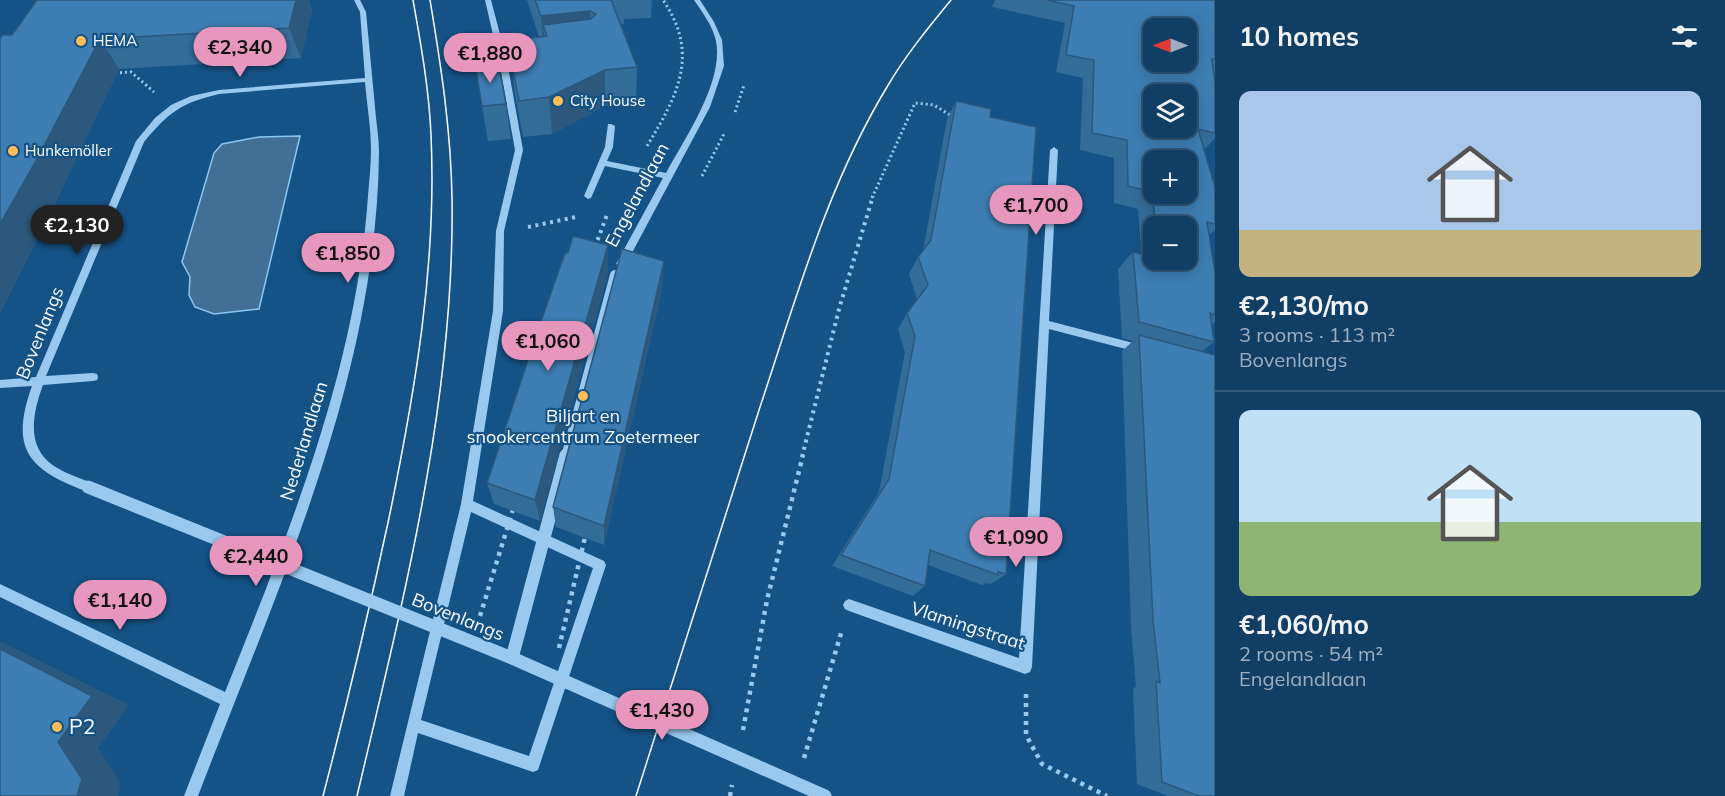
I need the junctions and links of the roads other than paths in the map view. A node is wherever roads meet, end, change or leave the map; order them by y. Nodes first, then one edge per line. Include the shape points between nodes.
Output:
1 (357, 0) edge
2 (488, 0) edge
3 (697, 0) edge
4 (514, 60) edge
5 (503, 62) junction
6 (369, 80) junction
7 (611, 126) dead end
8 (1054, 150) dead end
9 (602, 164) junction
10 (667, 176) junction
11 (588, 196) dead end
12 (1045, 324) junction
13 (1147, 351) edge
14 (93, 377) dead end
15 (39, 381) junction
16 (0, 384) edge
17 (467, 504) junction
18 (0, 590) edge
19 (849, 605) road end
20 (512, 658) junction
21 (227, 700) junction
22 (413, 724) junction
23 (191, 796) edge
24 (397, 796) edge
25 (825, 796) edge

1 - 6 street, Nederlandlaan via 363,12
2 - 5 street
3 - 10 street, Engelandlaan via 719,40 720,66 706,107
4 - 5 street
5 - 17 street via 519,150 500,231 498,311
6 - 15 street, Bovenlangs via 219,92 174,107 158,120 140,141
6 - 21 street, Nederlandlaan via 375,152 370,235 355,327 312,485
7 - 9 street
8 - 12 street, Vlamingstraat
9 - 10 street
9 - 11 street
10 - 20 street, Engelandlaan, bridge via 615,275
12 - 13 street
12 - 19 street, Vlamingstraat via 1025,667
14 - 15 street
15 - 16 street
15 - 20 street, Bovenlangs, bridge via 27,419 30,440 38,460 52,471
17 - 22 street
17 - 22 street via 600,565 533,765
18 - 21 street
20 - 25 street, Bovenlangs, bridge
21 - 23 street, Nederlandlaan
22 - 24 street

